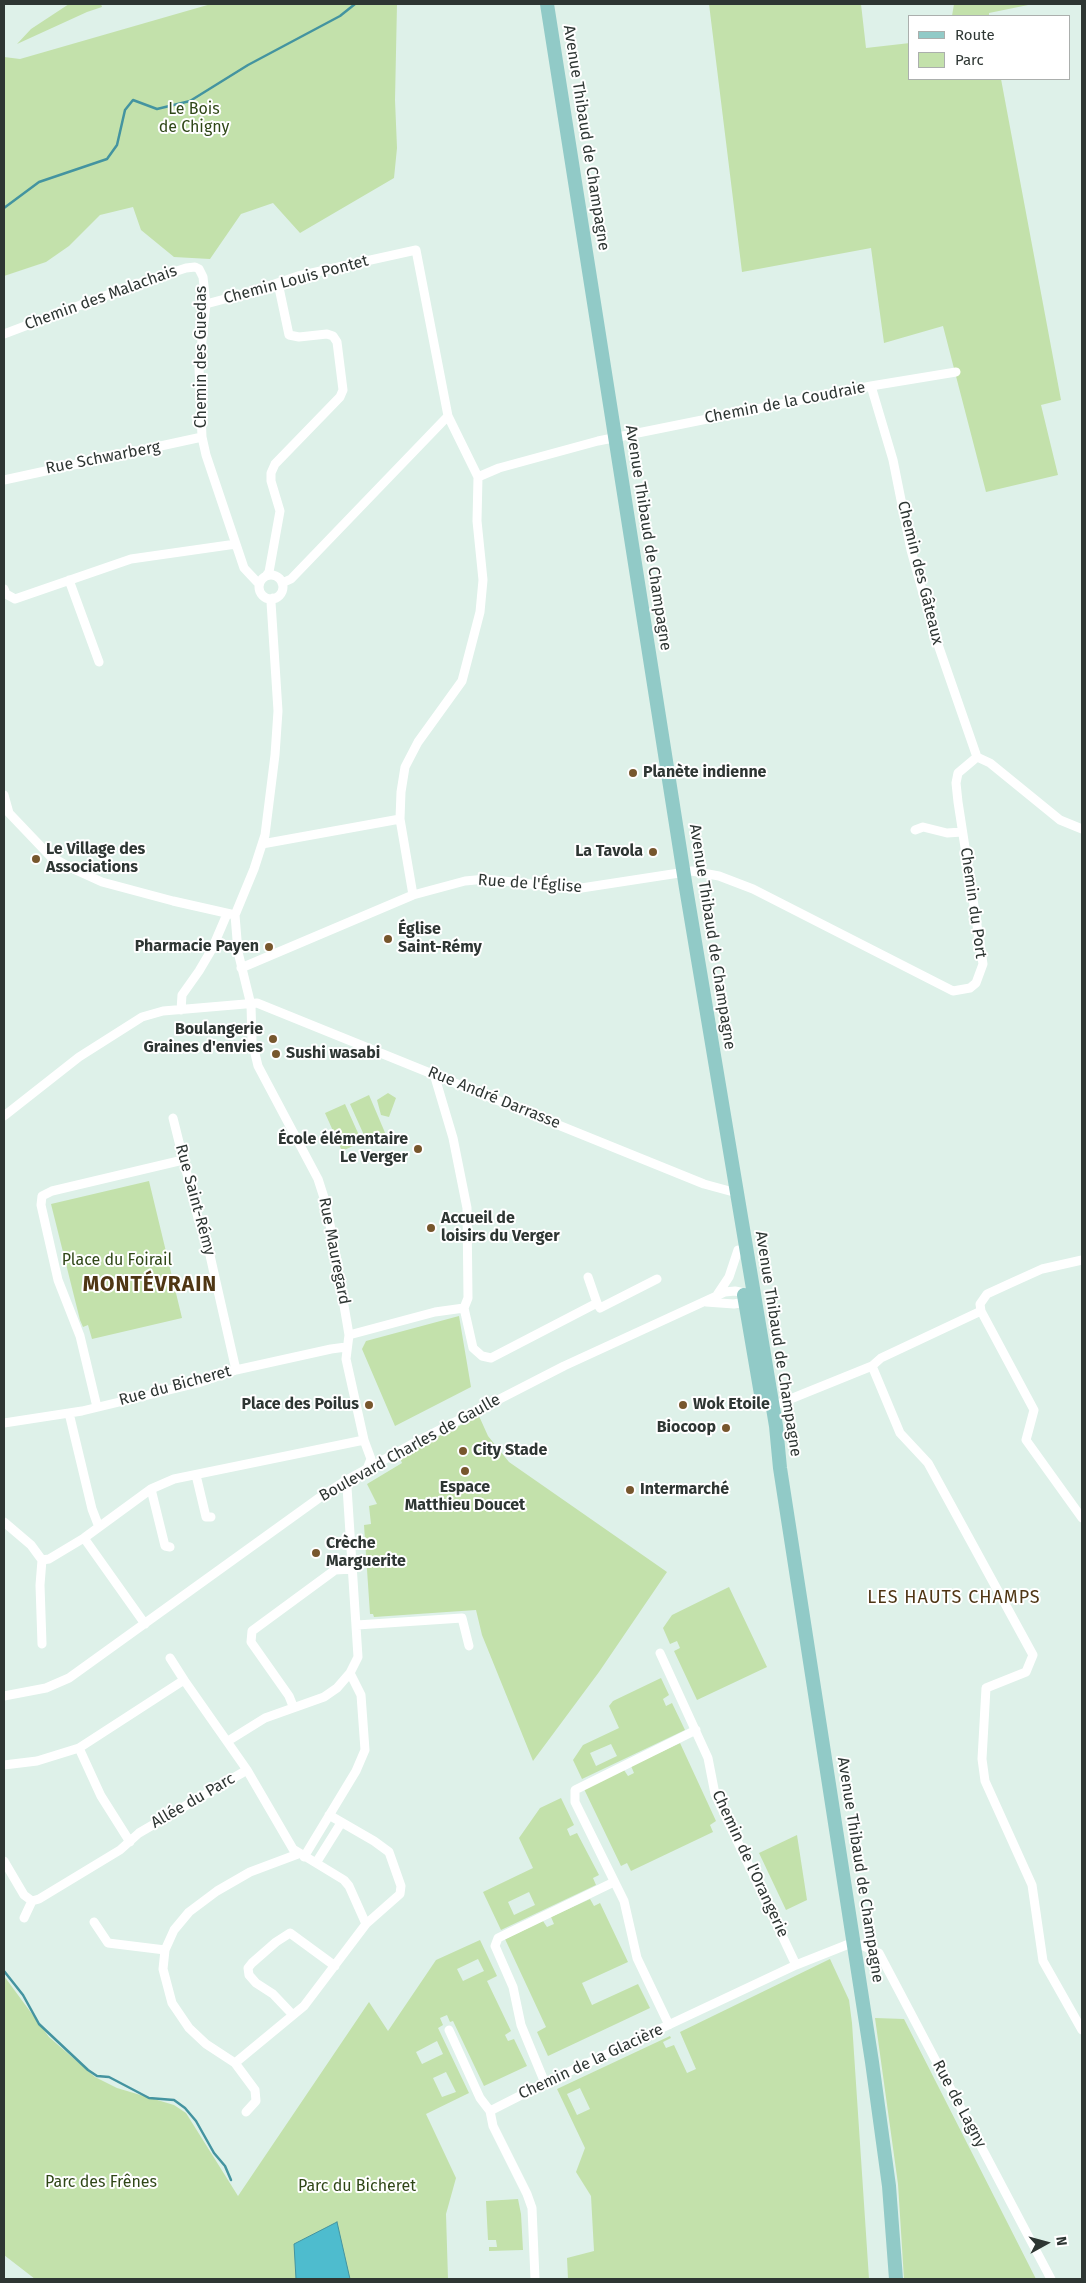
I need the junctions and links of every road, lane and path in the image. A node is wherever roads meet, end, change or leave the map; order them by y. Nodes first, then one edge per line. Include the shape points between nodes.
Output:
1 (547, 4) edge
2 (199, 269) joint
3 (278, 283) junction
4 (206, 304) junction
5 (4, 334) edge
6 (956, 372) dead end
7 (871, 386) junction
8 (448, 416) junction
9 (202, 437) junction
10 (615, 437) junction
11 (478, 477) junction
12 (4, 480) edge
13 (236, 544) junction
14 (266, 576) junction
15 (69, 580) junction
16 (282, 583) junction
17 (259, 584) junction
18 (4, 589) edge
19 (273, 598) junction
20 (99, 662) dead end
21 (976, 757) junction
22 (4, 796) edge
23 (6, 813) edge
24 (400, 819) junction
25 (1082, 829) edge
26 (915, 830) dead end
27 (962, 832) junction
28 (262, 844) junction
29 (683, 872) junction
30 (413, 895) junction
31 (231, 914) junction
32 (242, 968) junction
33 (250, 1005) junction
34 (181, 1010) junction
35 (434, 1074) junction
36 (4, 1116) edge
37 (174, 1118) dead end
38 (183, 1160) junction
39 (734, 1192) junction
40 (738, 1250) junction
41 (1082, 1260) edge
42 (588, 1277) dead end
43 (657, 1279) dead end
44 (717, 1296) junction
45 (747, 1296) junction
46 (706, 1302) junction
47 (597, 1303) junction
48 (464, 1308) junction
49 (981, 1311) junction
50 (349, 1335) junction
51 (346, 1348) junction
52 (872, 1366) junction
53 (236, 1370) junction
54 (768, 1406) junction
55 (97, 1407) junction
56 (69, 1413) junction
57 (4, 1423) edge
58 (364, 1440) junction
59 (367, 1469) junction
60 (196, 1475) junction
61 (344, 1481) junction
62 (152, 1489) junction
63 (211, 1517) dead end
64 (1082, 1518) edge
65 (4, 1522) edge
66 (99, 1527) junction
67 (84, 1538) junction
68 (170, 1547) dead end
69 (42, 1560) junction
70 (353, 1569) junction
71 (145, 1624) junction
72 (357, 1625) junction
73 (42, 1644) dead end
74 (469, 1646) dead end
75 (660, 1652) dead end
76 (170, 1658) dead end
77 (350, 1673) junction
78 (184, 1680) junction
79 (4, 1696) edge
80 (293, 1706) junction
81 (696, 1730) junction
82 (228, 1741) junction
83 (79, 1748) junction
84 (4, 1765) edge
85 (247, 1770) junction
86 (329, 1816) junction
87 (341, 1823) junction
88 (127, 1838) junction
89 (301, 1855) junction
90 (4, 1861) edge
91 (316, 1864) junction
92 (614, 1882) junction
93 (32, 1901) junction
94 (24, 1918) dead end
95 (94, 1922) dead end
96 (366, 1924) junction
97 (854, 1942) junction
98 (165, 1950) junction
99 (796, 1965) junction
100 (335, 1966) junction
101 (292, 2014) junction
102 (669, 2025) junction
103 (449, 2030) dead end
104 (1082, 2030) edge
105 (235, 2062) junction
106 (545, 2083) junction
107 (490, 2111) junction
108 (246, 2112) dead end
109 (535, 2279) edge
110 (896, 2279) edge
111 (1051, 2279) edge

1 - 10 main road, Avenue Thibaud de Champagne
2 - 4 street, Chemin des Guedas via 203,276
2 - 5 street, Chemin des Malachais via 186,268 149,280
3 - 4 street, Chemin Louis Pontet
3 - 8 street, Chemin Louis Pontet via 416,250
3 - 14 street via 289,334 299,337 327,334 337,342 343,390 340,397 275,464 271,473 280,510
4 - 9 street, Chemin des Guedas via 199,368
6 - 7 street, Chemin de la Coudraie
7 - 10 street, Chemin de la Coudraie
7 - 21 street, Chemin des Gâteaux via 893,460 911,550 934,633
8 - 11 street
8 - 16 street via 295,575
9 - 12 street, Rue Schwarberg
9 - 13 street, Chemin des Guedas
10 - 11 street, Chemin de la Coudraie via 553,452
10 - 29 main road, Avenue Thibaud de Champagne
11 - 24 street via 477,521 484,580 480,612 462,681 418,742 405,767
13 - 15 street via 131,559
13 - 17 street, Chemin des Guedas via 244,568
14 - 16 street via 277,577
14 - 17 street
15 - 18 street via 15,598 6,594
15 - 20 street
16 - 19 street via 280,594
17 - 19 street via 262,595
19 - 28 street via 278,711 270,799
21 - 25 street via 990,763 1060,820
21 - 27 street, Chemin du Port via 958,773 956,783
22 - 23 street
23 - 31 street via 50,856 102,882
24 - 28 street
24 - 30 street
26 - 27 street via 923,826 948,833
27 - 29 street, Chemin du Port via 983,964 970,988 953,991 753,889 703,872
28 - 31 street via 254,869
29 - 30 street, Rue de l'Église via 576,889 479,879
29 - 39 main road, Avenue Thibaud de Champagne
30 - 32 street, Rue de l'Église
31 - 32 street, Rue Mauregard
31 - 34 street via 182,995
32 - 33 street, Rue Mauregard
33 - 34 street, Rue André Darrasse
33 - 35 street, Rue André Darrasse via 257,1003
33 - 50 street, Rue Mauregard via 252,1041 259,1070 318,1179 328,1207
34 - 36 street, Rue André Darrasse via 142,1017 79,1058
35 - 39 street, Rue André Darrasse via 704,1184
35 - 48 street via 453,1138 467,1208 468,1298
37 - 38 street, Rue Saint-Rémy
38 - 53 street, Rue Saint-Rémy via 209,1252
38 - 55 street via 42,1196 41,1205 58,1280 80,1336
39 - 40 main road, Avenue Thibaud de Champagne
39 - 45 main road, Avenue Thibaud de Champagne
40 - 44 street via 729,1277
40 - 45 main road, Avenue Thibaud de Champagne
41 - 49 street via 1042,1269 987,1294 980,1304
42 - 47 street
43 - 47 street via 600,1308
44 - 45 street, Boulevard Charles de Gaulle via 724,1292
44 - 46 street, Boulevard Charles de Gaulle
45 - 46 street, Boulevard Charles de Gaulle
45 - 54 main road, Avenue Thibaud de Champagne
46 - 59 street, Boulevard Charles de Gaulle via 564,1366
47 - 48 street via 491,1358 482,1356 473,1348
48 - 50 street via 435,1312
49 - 52 street via 881,1358
49 - 64 street via 1034,1410 1026,1440
50 - 51 street
51 - 53 street, Rue du Bicheret
51 - 58 street
52 - 54 street
52 - 104 street via 900,1433 928,1463 1033,1655 1026,1672 986,1688 982,1759 985,1781 1032,1885 1043,1961
53 - 55 street, Rue du Bicheret via 198,1383
54 - 97 main road, Avenue Thibaud de Champagne
55 - 56 street, Rue du Bicheret
56 - 57 street, Rue du Bicheret
56 - 66 street
58 - 59 street via 371,1459
58 - 60 street
59 - 61 street, Boulevard Charles de Gaulle
60 - 62 street
60 - 63 street via 206,1517
61 - 70 street
61 - 71 street, Boulevard Charles de Gaulle
62 - 66 street
62 - 68 street via 165,1546
65 - 69 street via 31,1545
66 - 67 street
67 - 69 street
67 - 71 street
69 - 73 street
70 - 72 street
70 - 80 street via 334,1570 252,1632 251,1642
71 - 79 street, Boulevard Charles de Gaulle via 69,1678 46,1688
72 - 74 street via 462,1618
72 - 77 street via 358,1658
75 - 81 street, Chemin de l'Orangerie
76 - 78 street
77 - 80 street via 324,1697
77 - 86 street via 361,1695 365,1750
78 - 82 street
78 - 83 street
80 - 82 street via 265,1718
81 - 92 street via 575,1790 575,1802
81 - 99 street, Chemin de l'Orangerie via 708,1758 715,1794
82 - 85 street
83 - 84 street via 37,1761
83 - 88 street via 101,1796
85 - 88 street, Allée du Parc
85 - 89 street via 293,1849
86 - 87 street
86 - 89 street
87 - 91 street
87 - 96 street via 389,1852 401,1886 400,1894
88 - 93 street, Allée du Parc via 120,1850
89 - 91 street
89 - 98 street via 250,1872 218,1891 189,1912 174,1930
90 - 93 street via 24,1895
91 - 96 street via 349,1886
92 - 102 street via 624,1901 637,1958
92 - 106 street via 498,1938 495,1946 513,1987 521,2025
93 - 94 street
95 - 98 street via 108,1943
96 - 100 street
97 - 99 street, Chemin de la Glacière
97 - 110 main road, Avenue Thibaud de Champagne via 889,2186
97 - 111 street, Rue de Lagny via 880,1953
98 - 105 street via 163,1969 172,2004 189,2028 206,2044
99 - 102 street, Chemin de la Glacière
100 - 101 street via 304,2006
100 - 101 street via 290,1934 252,1963 248,1968 249,1975
101 - 105 street
102 - 106 street, Chemin de la Glacière
103 - 107 street via 480,2098
105 - 108 street via 255,2090 256,2101
106 - 107 street, Chemin de la Glacière
107 - 109 street via 493,2126 532,2208

